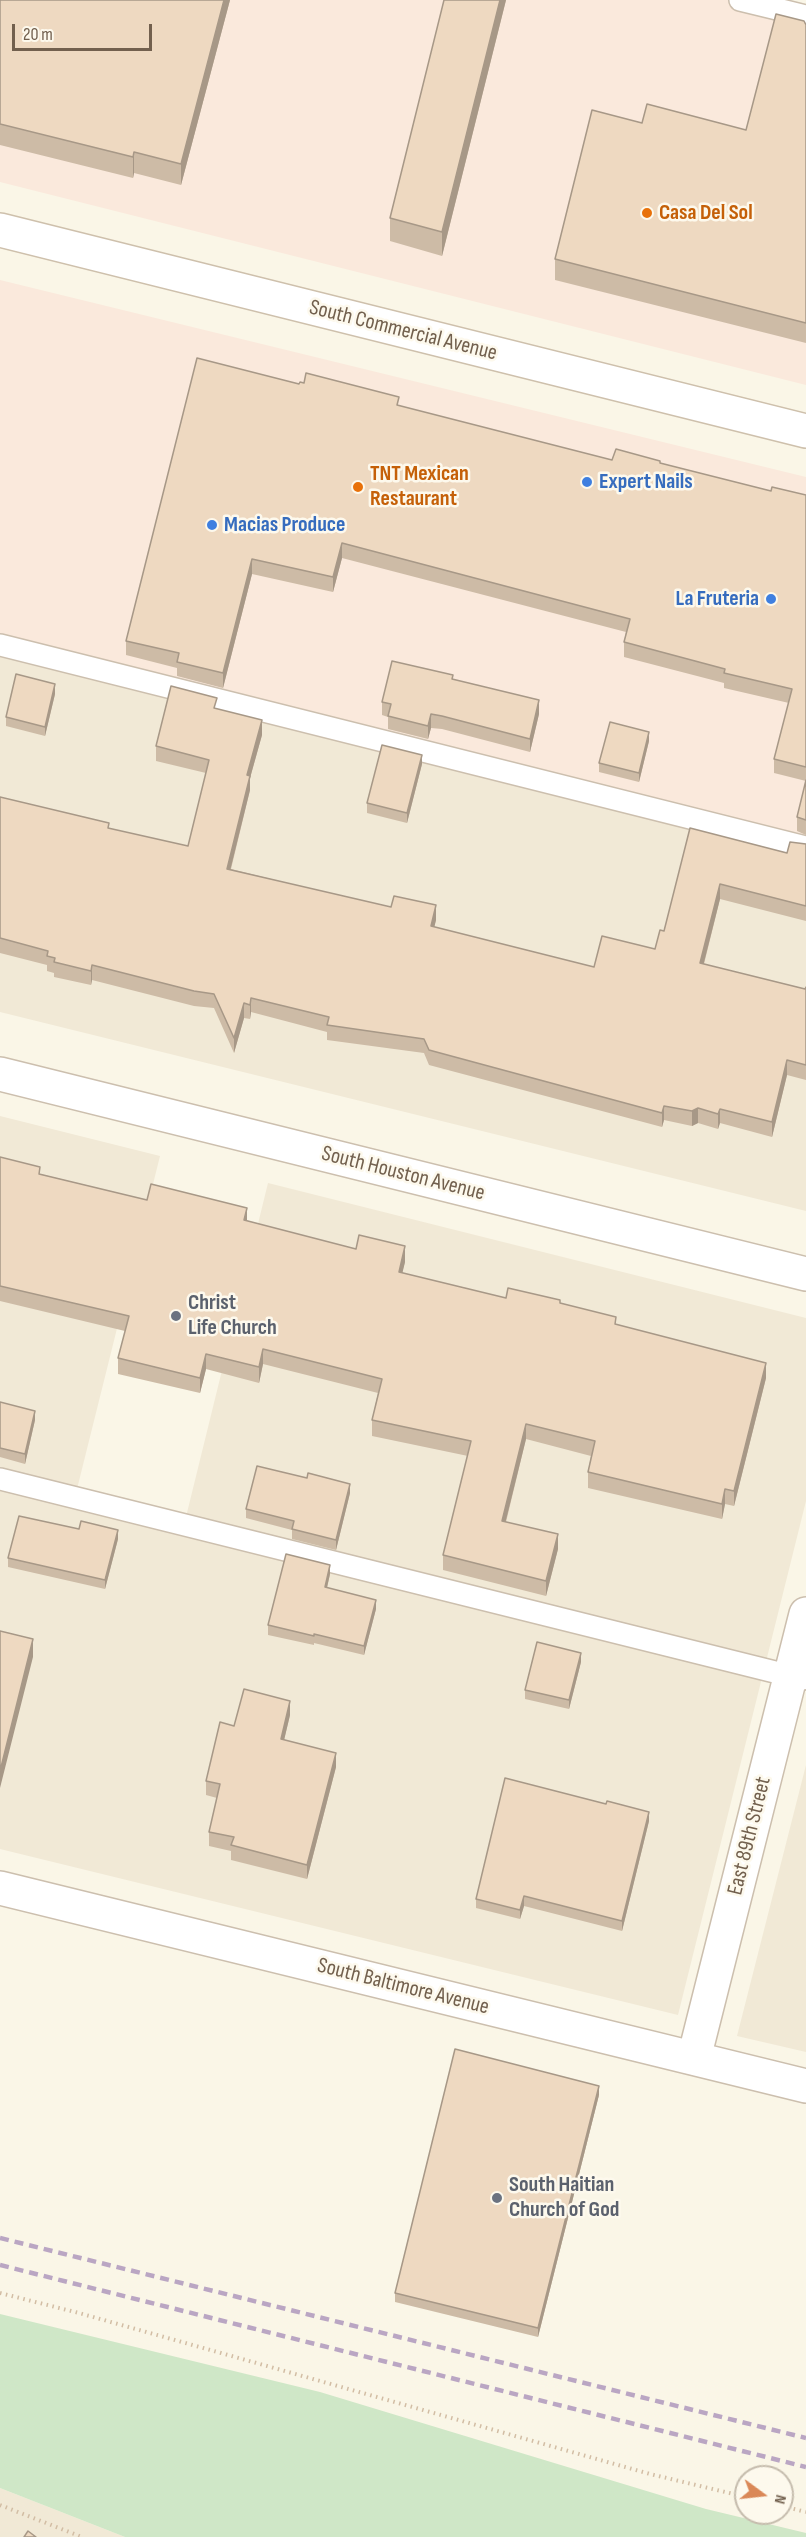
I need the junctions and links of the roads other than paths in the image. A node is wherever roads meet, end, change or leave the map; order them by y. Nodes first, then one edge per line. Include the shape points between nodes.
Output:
1 (740, 0) edge
2 (806, 16) edge
3 (0, 230) edge
4 (806, 430) edge
5 (0, 645) edge
6 (806, 847) edge
7 (0, 1074) edge
8 (806, 1274) edge
9 (0, 1479) edge
10 (806, 1614) edge
11 (798, 1678) edge
12 (0, 1888) edge
13 (694, 2058) junction
14 (806, 2086) edge

1 - 2 lane
3 - 4 street, South Commercial Avenue
5 - 6 lane
7 - 8 street, South Houston Avenue
9 - 11 lane
10 - 11 street, East 89th Street
11 - 13 street, East 89th Street
12 - 13 street, South Baltimore Avenue
13 - 14 street, South Baltimore Avenue

